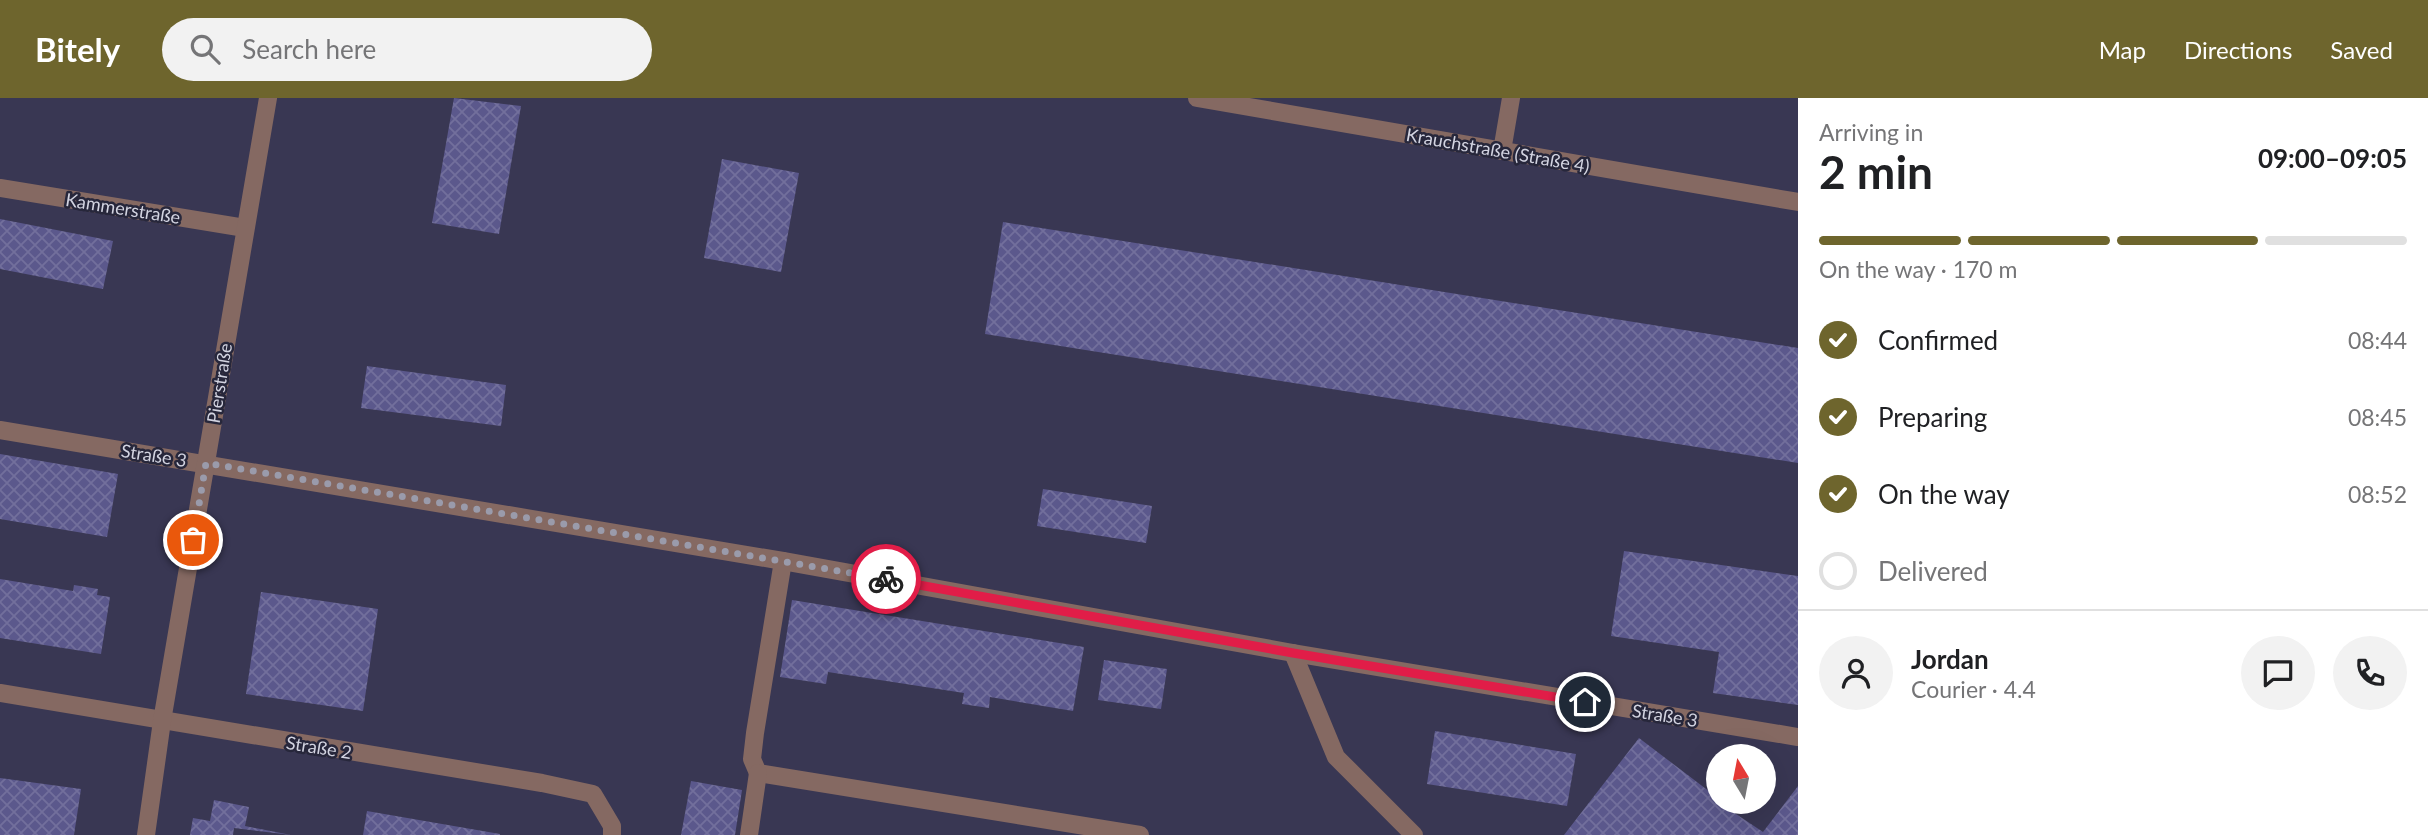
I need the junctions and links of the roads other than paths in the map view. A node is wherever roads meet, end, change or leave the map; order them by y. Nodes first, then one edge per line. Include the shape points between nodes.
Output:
1 (268, 98) edge
2 (1198, 98) edge
3 (1511, 98) edge
4 (1502, 151) junction
5 (0, 188) edge
6 (1798, 202) edge
7 (245, 228) junction
8 (0, 430) edge
9 (206, 463) junction
10 (783, 561) junction
11 (1293, 653) junction
12 (0, 693) edge
13 (162, 721) junction
14 (1798, 737) edge
15 (758, 773) junction
16 (146, 835) edge
17 (612, 835) edge
18 (748, 835) edge
19 (1140, 835) edge
20 (1414, 835) edge

1 - 7 street, Pierstraße
2 - 4 street, Krauchstraße (Straße 4)
3 - 4 street
4 - 6 street, Krauchstraße (Straße 4)
5 - 7 street, Kammerstraße
7 - 9 street, Pierstraße
8 - 9 street, Straße 3
9 - 10 street, Straße 3
9 - 13 street, Pierstraße
10 - 11 street, Straße 3
10 - 15 street via 755,733 752,759
11 - 14 street, Straße 3
11 - 20 street via 1336,757
12 - 13 street, Straße 2
13 - 16 street, Pierstraße
13 - 17 street, Straße 2 via 593,794 612,826
15 - 18 street
15 - 19 street

